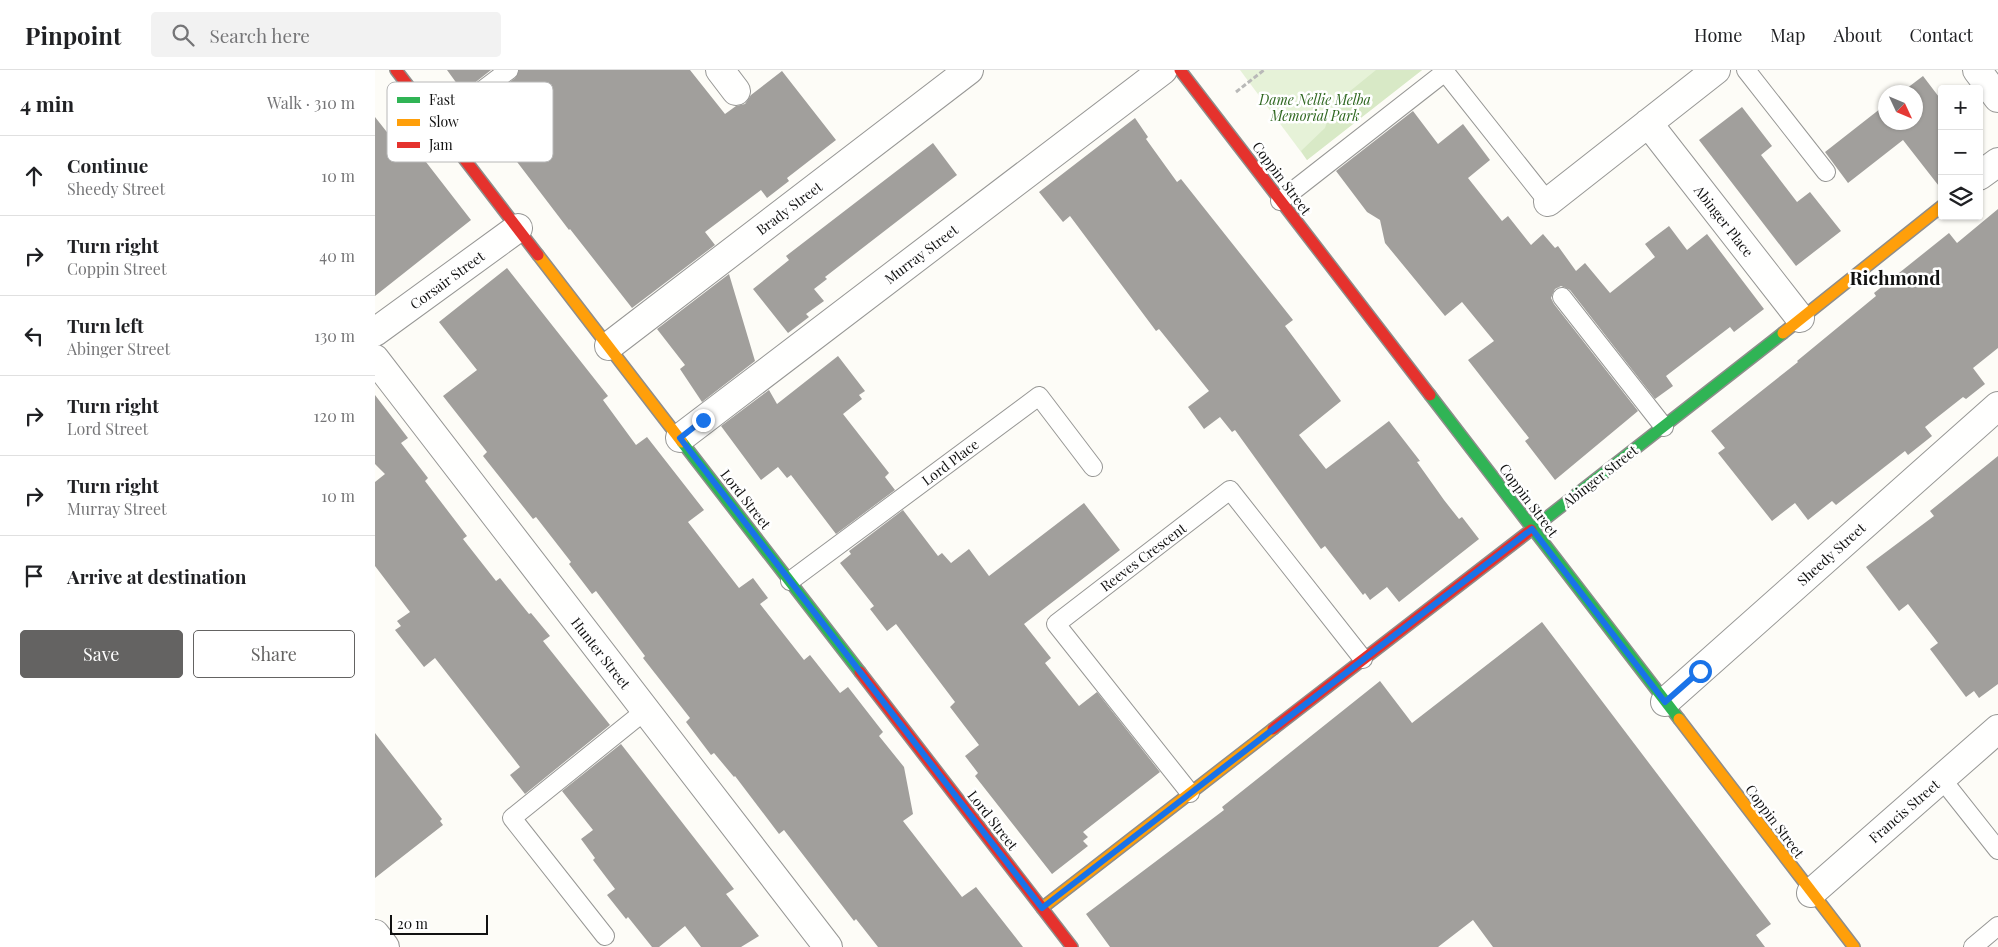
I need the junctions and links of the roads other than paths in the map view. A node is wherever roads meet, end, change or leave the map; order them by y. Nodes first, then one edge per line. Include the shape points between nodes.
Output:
1 (397, 70) edge
2 (509, 70) edge
3 (720, 70) edge
4 (969, 70) edge
5 (1163, 70) edge
6 (1180, 70) edge
7 (1716, 70) edge
8 (1746, 70) edge
9 (1977, 70) edge
10 (406, 82) edge
11 (493, 82) edge
12 (736, 91) dead end
13 (1998, 98) edge
14 (1648, 123) junction
15 (467, 162) edge
16 (1998, 162) edge
17 (1826, 172) dead end
18 (1980, 175) edge
19 (1280, 200) junction
20 (1548, 202) joint
21 (1938, 209) edge
22 (518, 228) junction
23 (1562, 297) dead end
24 (1800, 318) junction
25 (375, 332) edge
26 (609, 346) junction
27 (375, 359) edge
28 (1998, 406) edge
29 (1664, 427) junction
30 (680, 438) junction
31 (1093, 467) dead end
32 (1532, 529) junction
33 (790, 581) junction
34 (1363, 659) junction
35 (1665, 702) junction
36 (646, 710) junction
37 (1998, 729) edge
38 (1941, 778) junction
39 (1190, 793) junction
40 (1998, 850) edge
41 (1811, 893) junction
42 (1042, 908) junction
43 (1998, 926) edge
44 (375, 934) edge
45 (605, 936) dead end
46 (385, 947) edge
47 (828, 947) edge
48 (1072, 947) edge
49 (1854, 947) edge
50 (1973, 947) edge

1 - 10 street, Lord Street
2 - 11 lane
3 - 12 street
4 - 26 street, Brady Street
5 - 30 street, Murray Street
6 - 19 street, Coppin Street
7 - 14 street
8 - 17 lane
9 - 13 street
14 - 20 street
14 - 24 street, Abinger Place
15 - 22 street, Lord Street
16 - 18 street
19 - 20 lane via 1445,72
19 - 32 street, Coppin Street
21 - 24 street, Abinger Street
22 - 25 street, Corsair Street
22 - 26 street, Lord Street
23 - 29 lane
24 - 29 street, Abinger Street
26 - 30 street, Lord Street
27 - 36 street, Hunter Street
28 - 35 street, Sheedy Street
29 - 32 street, Abinger Street
30 - 33 street, Lord Street
31 - 33 lane, Lord Place via 1039,396
32 - 34 street, Abinger Street
32 - 35 street, Coppin Street
33 - 42 street, Lord Street
34 - 39 street, Abinger Street
34 - 39 lane, Reeves Crescent via 1230,490 1056,624
35 - 41 street, Coppin Street
36 - 45 lane via 512,818
36 - 47 street, Hunter Street
37 - 38 street, Francis Street
38 - 40 lane
38 - 41 street, Francis Street
39 - 42 street, Abinger Street
41 - 49 street, Coppin Street
42 - 48 street, Lord Street
43 - 50 lane
44 - 46 street

